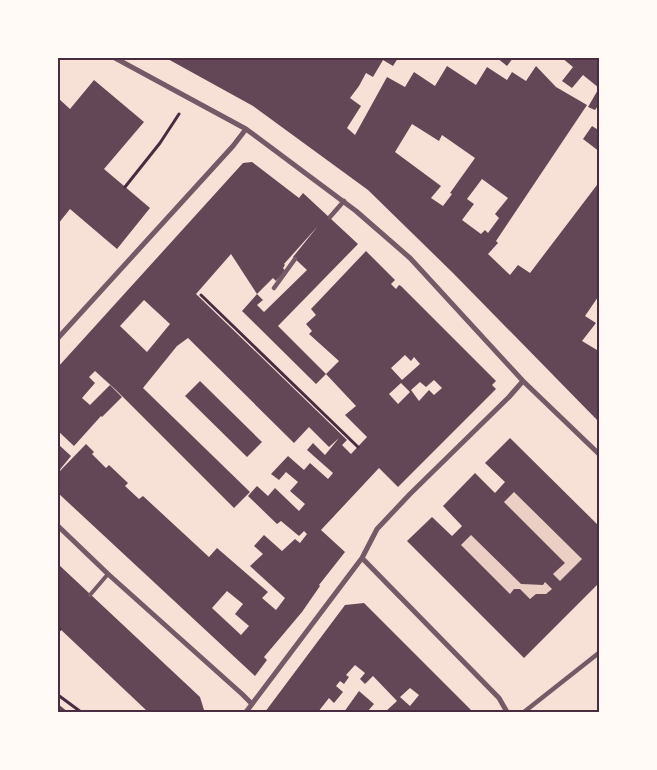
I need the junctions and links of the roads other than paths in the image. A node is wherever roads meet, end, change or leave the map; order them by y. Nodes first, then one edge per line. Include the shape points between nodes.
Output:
1 (115, 58) edge
2 (246, 129) junction
3 (344, 201) junction
4 (330, 217) dead end
5 (296, 259) dead end
6 (274, 288) dead end
7 (58, 338) edge
8 (523, 381) junction
9 (600, 455) edge
10 (58, 526) edge
11 (58, 555) edge
12 (362, 558) junction
13 (58, 562) edge
14 (108, 574) junction
15 (90, 595) dead end
16 (600, 652) edge
17 (252, 704) junction
18 (246, 712) edge
19 (507, 712) edge
20 (524, 712) edge

1 - 2 street
2 - 3 street
2 - 7 street
3 - 4 street
3 - 8 street via 410,258
5 - 6 street
8 - 9 street
8 - 12 street via 377,529
10 - 14 street
11 - 13 lane
12 - 17 street
12 - 19 street via 499,698
14 - 15 lane
14 - 17 street
16 - 20 street
17 - 18 street

